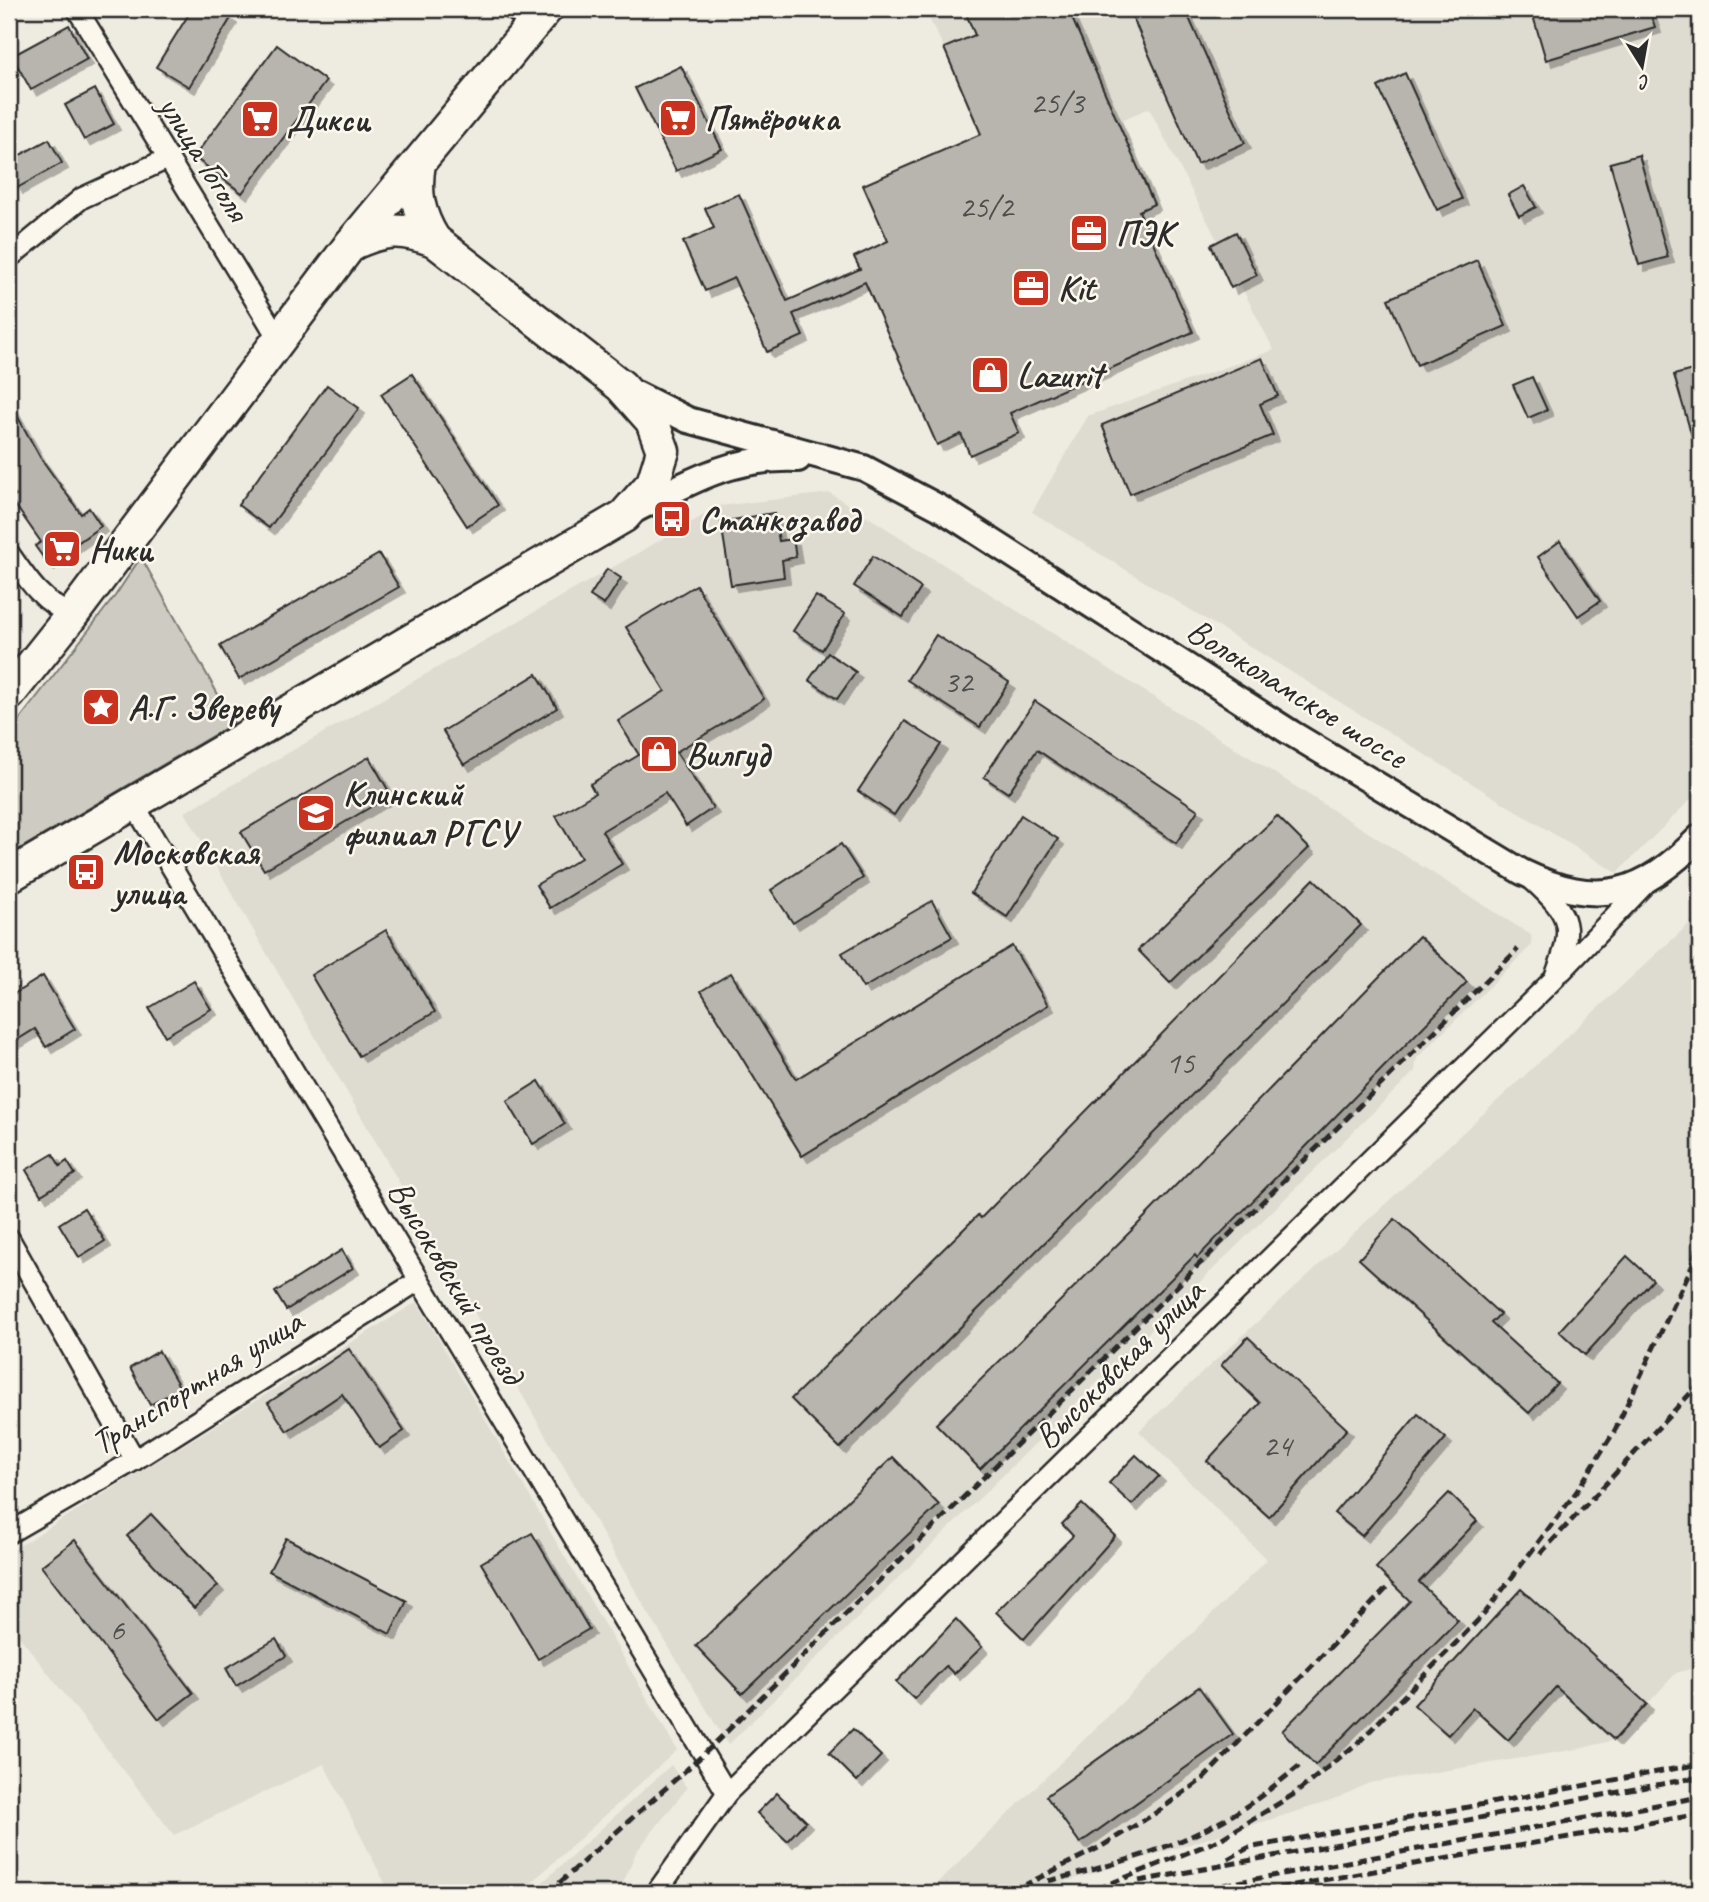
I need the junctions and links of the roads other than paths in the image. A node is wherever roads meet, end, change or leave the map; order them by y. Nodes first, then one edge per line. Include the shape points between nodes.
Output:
1 (77, 9) edge
2 (530, 14) edge
3 (169, 158) junction
4 (419, 163) junction
5 (434, 240) junction
6 (351, 244) junction
7 (9, 258) edge
8 (283, 335) junction
9 (621, 386) junction
10 (864, 468) junction
11 (624, 516) junction
12 (9, 553) edge
13 (72, 615) junction
14 (9, 695) edge
15 (133, 803) junction
16 (1700, 836) edge
17 (1522, 872) junction
18 (9, 876) edge
19 (1648, 881) junction
20 (1554, 979) junction
21 (9, 1238) edge
22 (418, 1281) junction
23 (135, 1460) junction
24 (9, 1533) edge
25 (727, 1793) junction
26 (656, 1893) edge

1 - 3 street, улица Гоголя
2 - 4 highway
3 - 7 street via 82,198
3 - 8 street, улица Гоголя via 273,330
4 - 5 highway via 418,209
4 - 6 highway
5 - 6 highway via 401,230
5 - 9 highway
6 - 8 highway
8 - 13 highway
9 - 10 street, Волоколамское шоссе via 688,420
9 - 11 highway via 652,421 663,450 653,483
10 - 11 street, Волоколамское шоссе via 805,459 748,460
10 - 17 street, Волоколамское шоссе via 940,508 1292,733
11 - 15 highway
12 - 13 street via 52,607
13 - 14 highway
15 - 18 highway
15 - 22 street, Высоковский проезд
16 - 19 street, Волоколамское шоссе
17 - 19 street, Волоколамское шоссе via 1549,885 1592,892 1618,891
17 - 20 street, Высоковская улица via 1556,902 1567,924 1568,943
19 - 20 street, Высоковская улица
20 - 25 street, Высоковская улица
21 - 23 street
22 - 23 street, Транспортная улица
22 - 25 street, Высоковский проезд
23 - 24 street, Транспортная улица
25 - 26 street, Высоковская улица

